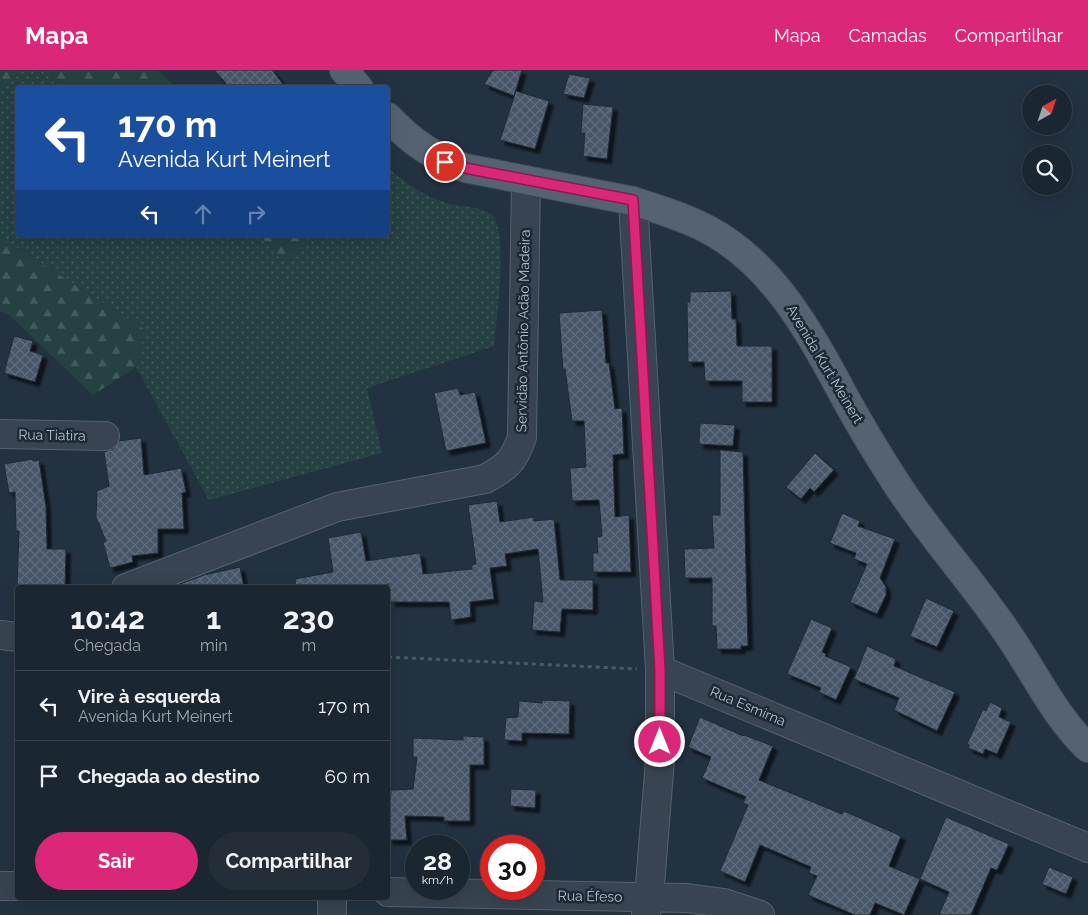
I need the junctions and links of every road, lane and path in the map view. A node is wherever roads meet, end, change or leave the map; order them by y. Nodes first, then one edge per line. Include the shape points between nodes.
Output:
1 (344, 70) edge
2 (356, 85) edge
3 (390, 119) edge
4 (526, 180) junction
5 (633, 200) junction
6 (0, 434) edge
7 (105, 436) dead end
8 (134, 585) edge
9 (0, 635) edge
10 (15, 637) edge
11 (390, 657) edge
12 (660, 670) junction
13 (1088, 748) edge
14 (1088, 848) edge
15 (0, 886) edge
16 (15, 886) edge
17 (390, 892) edge
18 (332, 900) edge
19 (647, 906) edge
20 (332, 915) edge
21 (760, 915) edge

1 - 2 main road
3 - 4 main road, Avenida Kurt Meinert via 423,149 445,162
4 - 5 main road, Avenida Kurt Meinert
4 - 8 street, Servidão Antônio Adão Madeira via 522,437 517,454 504,469 485,479 337,507
5 - 12 street
5 - 13 main road, Avenida Kurt Meinert via 707,229 752,262 773,284 802,321 912,507
6 - 7 street, Rua Tiatira
9 - 10 street
11 - 12 path
12 - 14 street, Rua Esmirna
12 - 19 street via 660,760
15 - 16 street
17 - 19 street, Rua Éfeso
18 - 20 street
19 - 21 street, Rua Éfeso via 687,898 724,903

